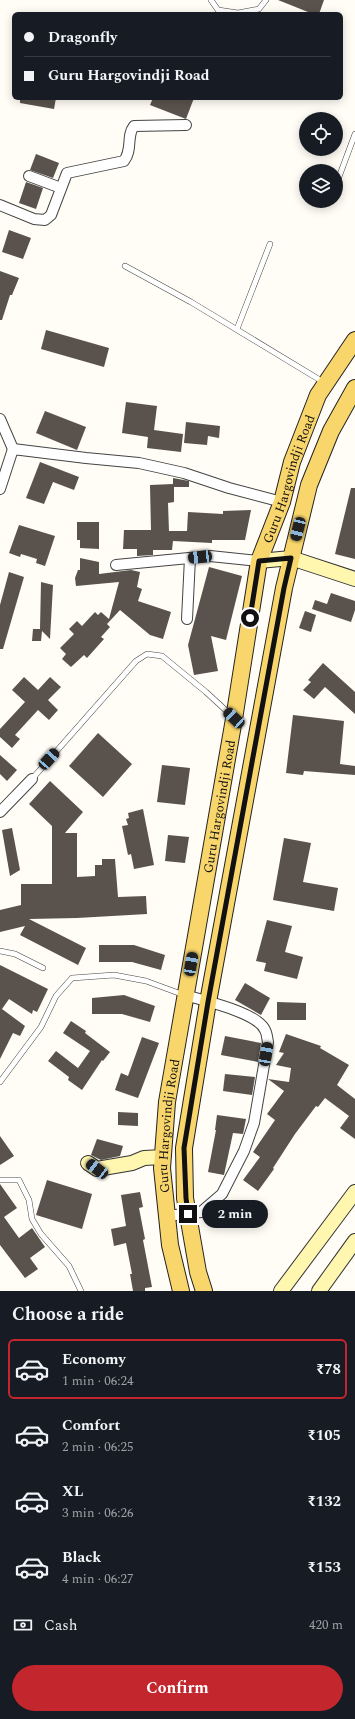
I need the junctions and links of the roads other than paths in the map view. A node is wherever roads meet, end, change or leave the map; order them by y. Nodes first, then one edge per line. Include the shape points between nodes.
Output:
1 (211, 0) edge
2 (266, 0) edge
3 (231, 12) edge
4 (243, 12) edge
5 (186, 125) dead end
6 (355, 134) edge
7 (343, 166) edge
8 (29, 176) dead end
9 (61, 188) junction
10 (0, 205) edge
11 (270, 244) dead end
12 (125, 266) dead end
13 (237, 329) junction
14 (355, 340) edge
15 (326, 383) junction
16 (355, 388) edge
17 (0, 419) edge
18 (13, 449) junction
19 (0, 489) edge
20 (282, 502) junction
21 (190, 558) junction
22 (291, 558) junction
23 (259, 561) junction
24 (116, 565) dead end
25 (355, 579) edge
26 (187, 619) dead end
27 (234, 718) junction
28 (32, 779) joint
29 (0, 812) edge
30 (0, 951) edge
31 (43, 968) dead end
32 (185, 995) junction
33 (208, 1002) junction
34 (0, 1082) edge
35 (163, 1157) junction
36 (88, 1163) dead end
37 (0, 1180) edge
38 (355, 1192) edge
39 (188, 1214) junction
40 (167, 1216) junction
41 (355, 1241) edge
42 (81, 1291) edge
43 (181, 1291) edge
44 (204, 1291) edge
45 (281, 1291) edge
46 (319, 1291) edge

1 - 3 lane via 218,10
2 - 4 lane via 259,9
5 - 9 street via 134,126 131,129 129,155 124,160 66,173
6 - 7 lane
8 - 9 street
9 - 10 street via 51,215 45,220 34,219
11 - 13 lane
12 - 13 lane
13 - 15 lane
14 - 15 main road, Guru Hargovindji Road
15 - 20 main road, Guru Hargovindji Road via 318,395 292,462
16 - 22 main road, Guru Hargovindji Road via 331,430 308,485
17 - 18 street
18 - 19 street
18 - 20 street via 139,462
20 - 23 main road, Guru Hargovindji Road
21 - 23 street via 210,556
21 - 24 street
21 - 26 street
22 - 23 main road
22 - 25 main road
22 - 33 main road, Guru Hargovindji Road
23 - 27 main road, Guru Hargovindji Road
27 - 28 lane via 162,656 147,654 136,661
27 - 32 main road, Guru Hargovindji Road
28 - 29 street
30 - 31 lane via 15,954
32 - 33 street
32 - 34 lane via 146,980 114,975 72,978 56,996 41,1027
32 - 35 main road, Guru Hargovindji Road via 167,1102
33 - 39 main road, Guru Hargovindji Road via 184,1148
33 - 39 street via 230,1007 254,1019 265,1029 268,1042 254,1123 244,1151 222,1194 201,1212
35 - 36 main road via 144,1158 97,1169
35 - 40 main road, Guru Hargovindji Road
37 - 42 lane via 18,1180 29,1200 32,1219 41,1234 69,1266
38 - 45 main road
39 - 40 street
39 - 44 main road, Guru Hargovindji Road via 198,1272
40 - 43 main road, Guru Hargovindji Road via 170,1245
41 - 46 main road

